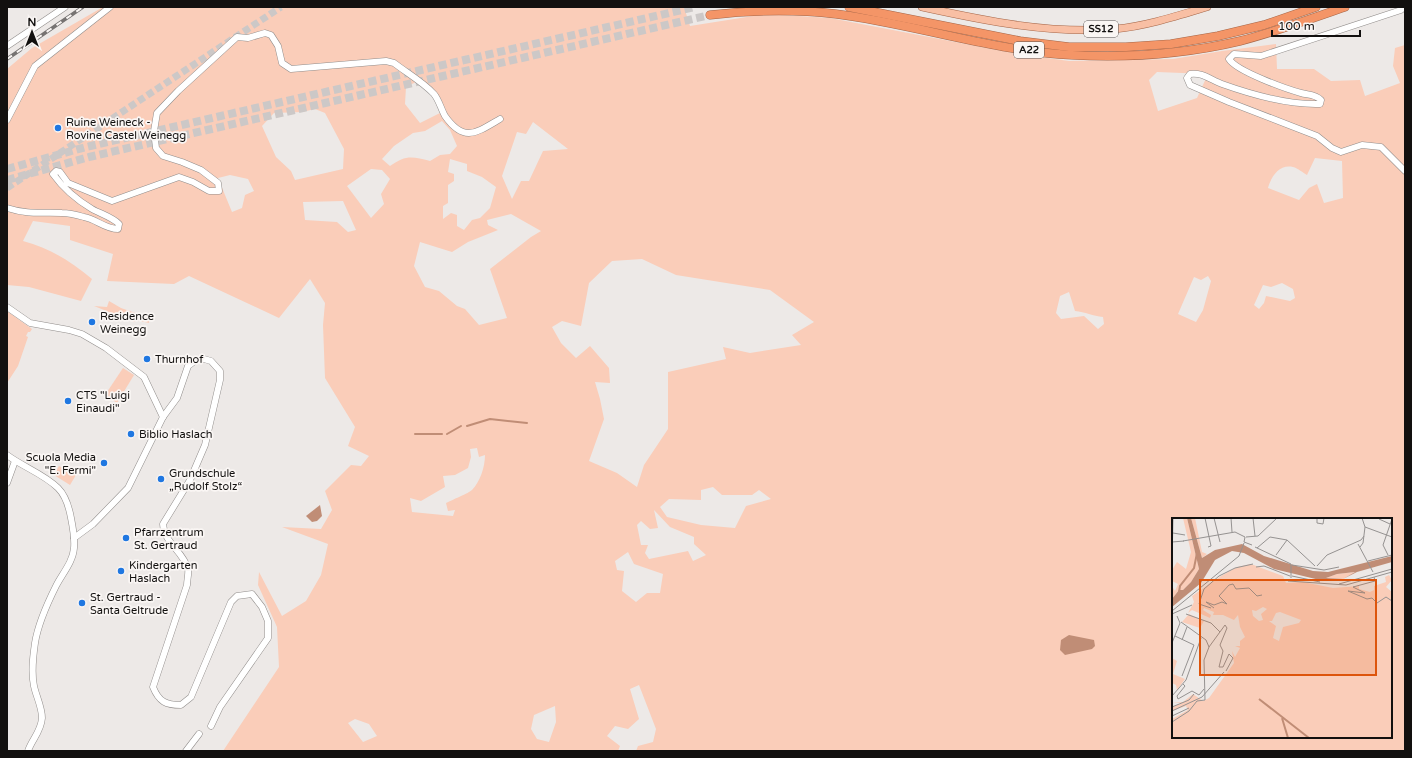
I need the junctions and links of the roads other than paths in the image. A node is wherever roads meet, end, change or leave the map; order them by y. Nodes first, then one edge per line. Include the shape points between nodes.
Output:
1 (65, 7) edge
2 (110, 7) edge
3 (849, 7) edge
4 (922, 7) edge
5 (1207, 7) edge
6 (1316, 7) edge
7 (1345, 7) edge
8 (1404, 7) edge
9 (710, 15) tunnel mouth
10 (7, 46) edge
11 (500, 119) dead end
12 (7, 120) edge
13 (1405, 172) edge
14 (7, 208) edge
15 (7, 307) edge
16 (163, 417) junction
17 (7, 455) edge
18 (15, 461) junction
19 (7, 483) edge
20 (74, 538) junction
21 (211, 726) dead end
22 (199, 734) dead end
23 (28, 751) edge
24 (186, 751) edge

1 - 10 street
2 - 12 street via 35,66
3 - 6 highway, A22 via 1020,41 1069,47 1126,47 1171,44 1218,36 1264,25
4 - 5 main road, SS12 via 1020,26 1086,30 1148,24
7 - 9 highway, A22 via 1240,41 1173,53 1126,56 1072,55 1021,49 829,13 798,10
8 - 13 street via 1261,56 1234,54 1229,59 1232,64 1244,71 1300,93 1317,96 1321,100 1320,104 1309,105 1268,97 1221,84 1198,73 1190,74 1187,78 1190,85 1317,136 1341,152 1362,145 1381,147
11 - 14 street via 466,134 459,131 445,115 435,95 394,63 291,69 282,63 278,46 271,35 266,33 248,38 237,37 157,113 154,131 156,148 163,156 211,176 218,182 219,190 209,191 179,177 112,201 68,183 60,172 56,171 53,174 64,187 91,208 119,224 118,229 90,218 63,213 21,212
15 - 16 street via 30,323 69,330 106,348 144,377
16 - 20 street via 128,488 93,524
16 - 21 street via 177,398 188,366 196,360 211,360 220,371 220,380 205,446 190,480 163,524 167,539 182,555 188,570 187,585 153,687 157,697 166,703 181,705 191,697 231,602 237,596 252,594 268,621 268,638 220,707
17 - 18 street
18 - 19 street
18 - 20 street via 59,489 69,510
20 - 23 street via 70,563 43,615 36,642 34,685 42,717 40,731
22 - 24 street

